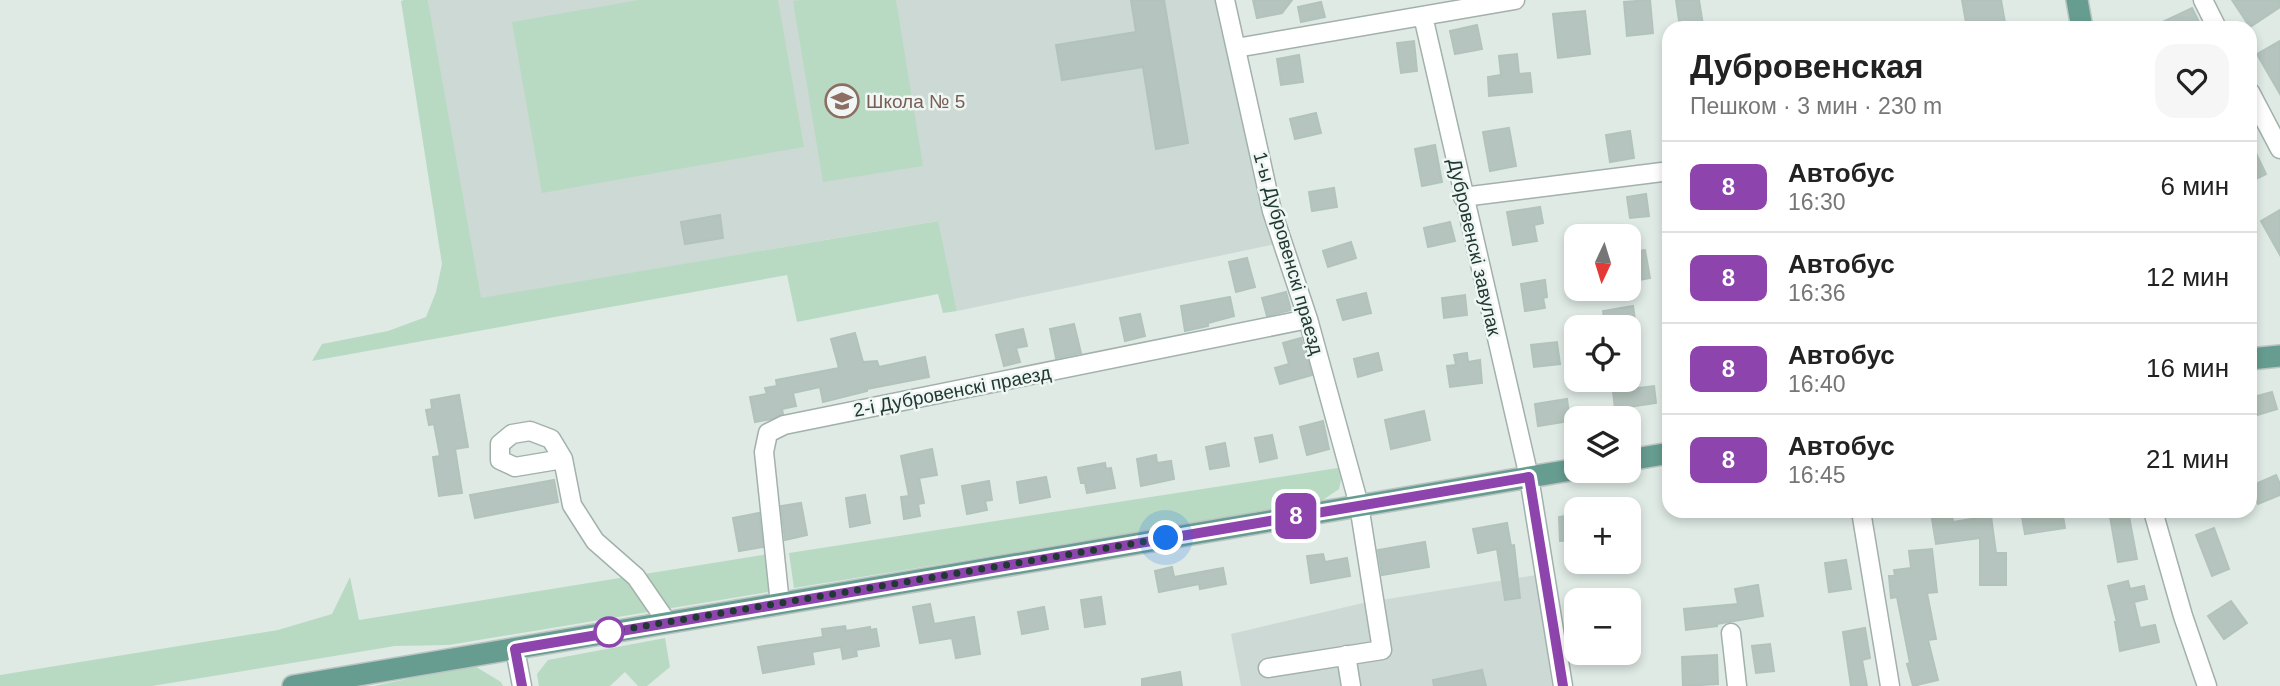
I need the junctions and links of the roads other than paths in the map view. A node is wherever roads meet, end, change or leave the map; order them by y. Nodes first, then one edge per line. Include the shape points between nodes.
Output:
1 (1225, 0) edge
2 (1515, 0) edge
3 (2077, 0) edge
4 (2203, 0) edge
5 (1423, 16) junction
6 (2081, 21) edge
7 (2214, 21) edge
8 (1236, 48) junction
9 (2257, 105) edge
10 (2280, 149) edge
11 (1662, 172) edge
12 (1463, 197) junction
13 (1308, 319) junction
14 (2280, 356) edge
15 (2257, 358) edge
16 (1662, 454) edge
17 (1641, 458) edge
18 (563, 459) dead end
19 (1564, 471) edge
20 (1529, 477) junction
21 (1359, 505) junction
22 (1862, 518) edge
23 (2155, 518) edge
24 (780, 604) junction
25 (667, 622) junction
26 (1731, 633) dead end
27 (515, 649) junction
28 (1346, 655) junction
29 (1268, 668) dead end
30 (293, 686) edge
31 (522, 686) edge
32 (1351, 686) edge
33 (1563, 686) edge
34 (1737, 686) edge
35 (1890, 686) edge
36 (2207, 686) edge

1 - 8 street, 1-ы Дубровенскі праезд
2 - 5 street
3 - 6 main road
4 - 7 street
5 - 8 street
5 - 12 street, Дубровенскі завулак
8 - 13 street, 1-ы Дубровенскі праезд via 1272,211
9 - 10 street
11 - 12 street
12 - 20 street, Дубровенскі завулак
13 - 21 street, 1-ы Дубровенскі праезд
13 - 24 street, 2-і Дубровенскі праезд via 774,428 768,433 764,452
14 - 15 main road
16 - 17 main road
18 - 25 street via 572,505 595,541 636,577
19 - 20 main road
20 - 21 main road
20 - 33 street, Дубровенскі завулак
21 - 24 main road
21 - 28 street, 1-ы Дубровенскі праезд via 1381,650
22 - 35 street
23 - 36 street
24 - 25 main road
25 - 27 main road
26 - 34 street
27 - 30 main road
27 - 31 street
28 - 29 street
28 - 32 street

